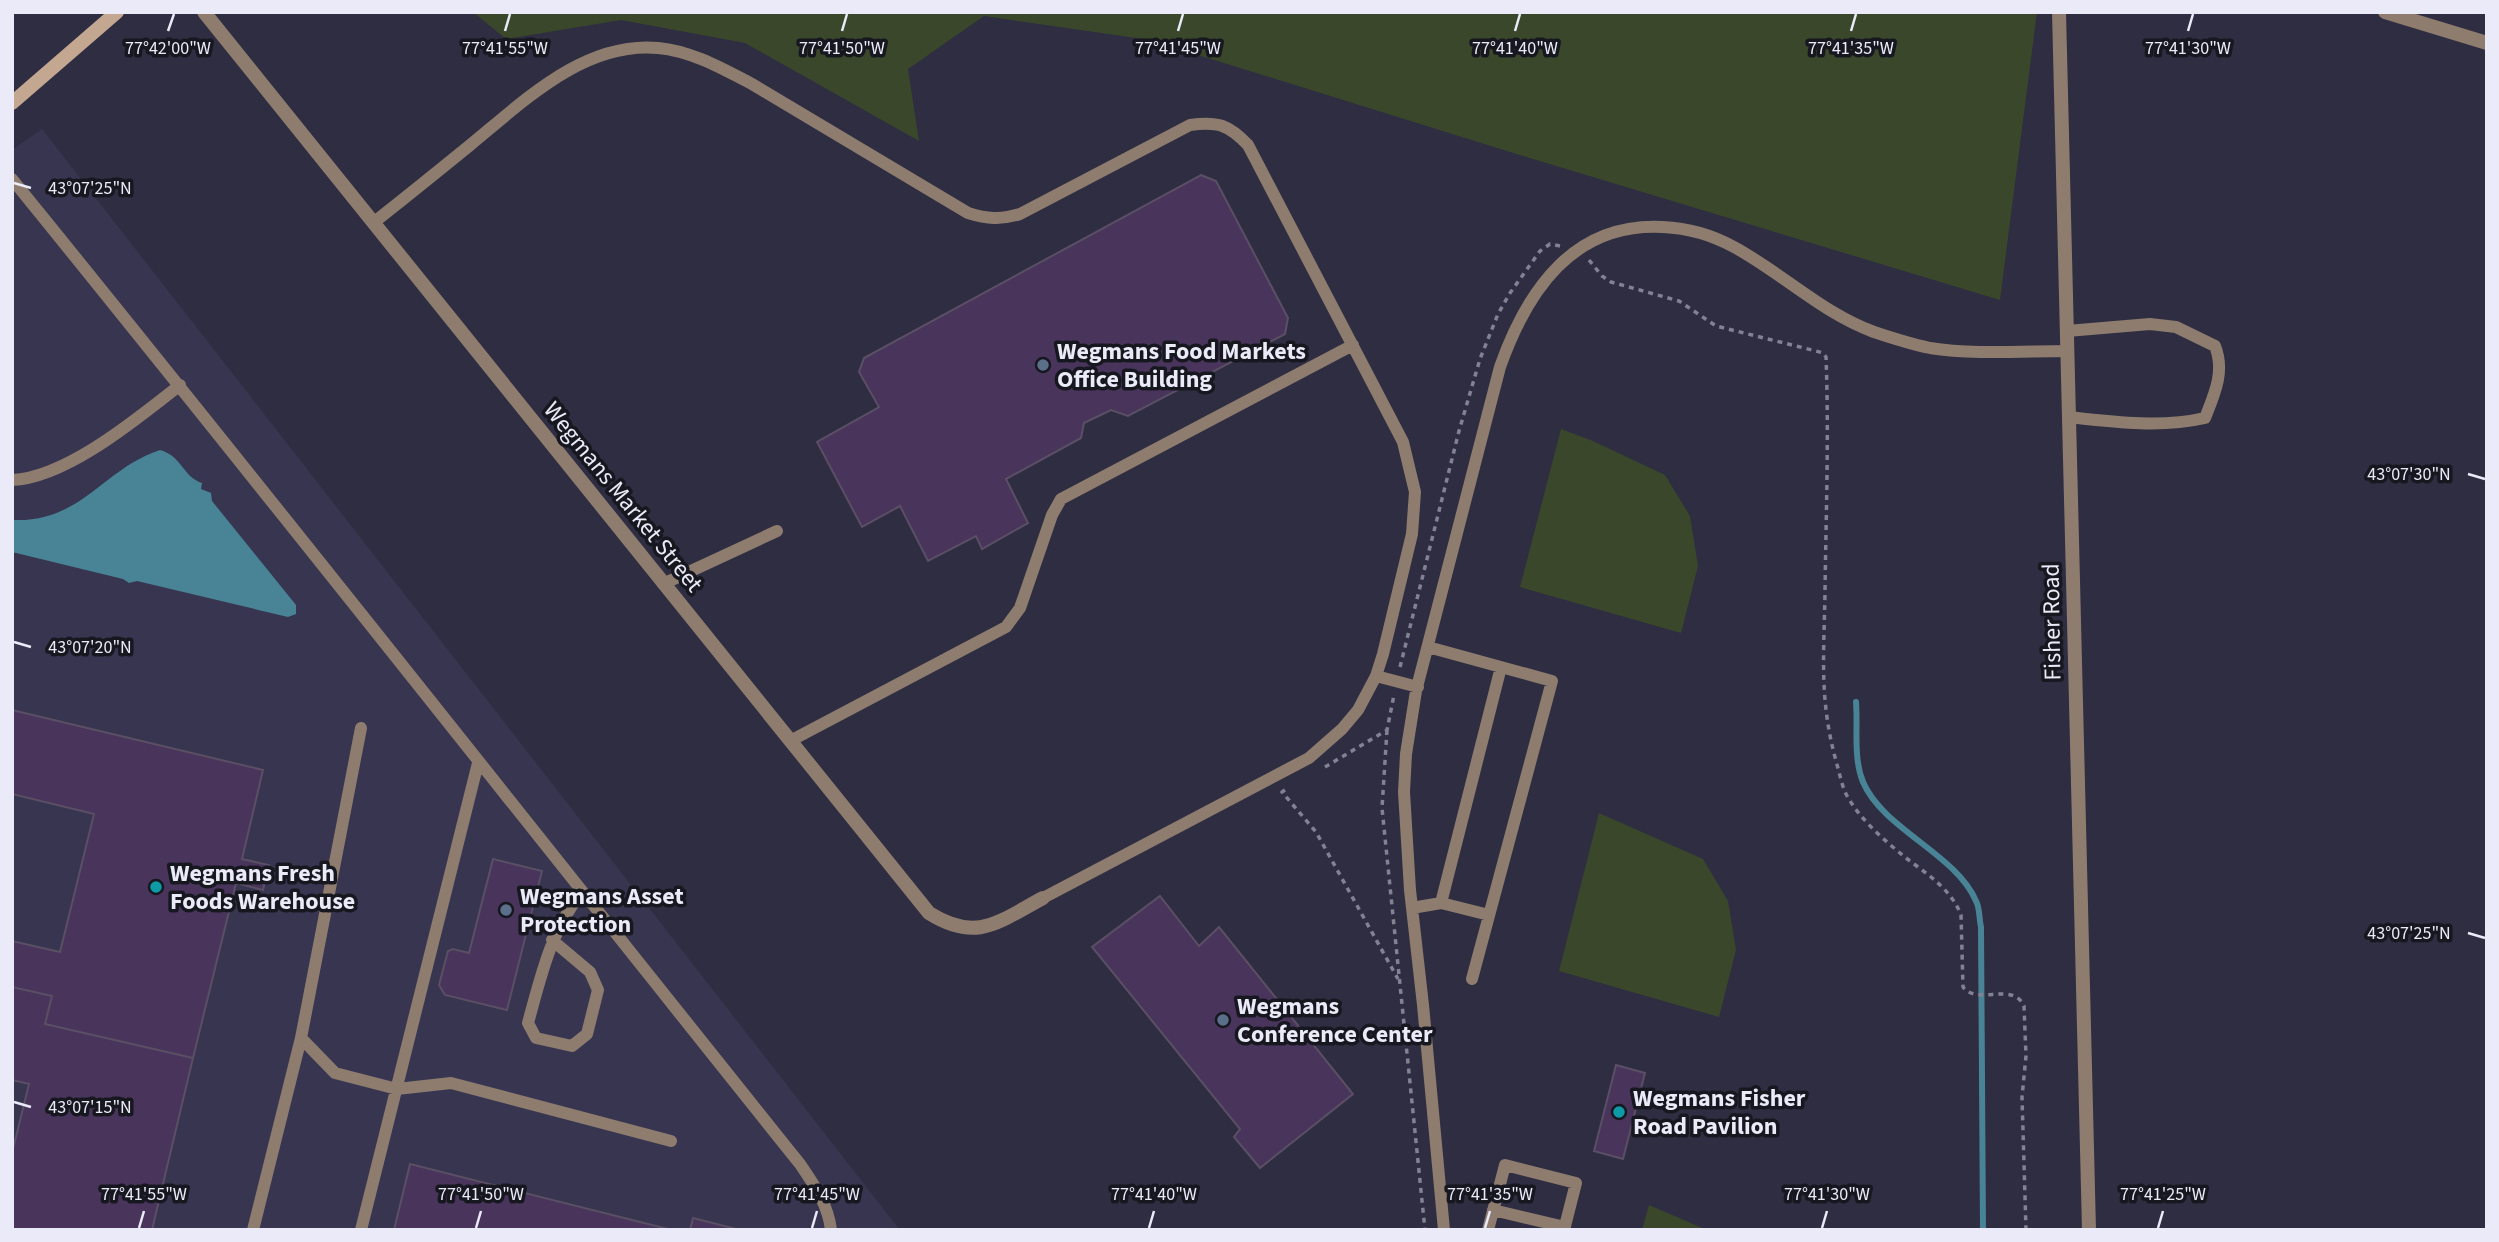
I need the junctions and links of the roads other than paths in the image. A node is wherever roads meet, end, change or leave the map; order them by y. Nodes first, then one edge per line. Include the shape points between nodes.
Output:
1 (117, 12) edge
2 (204, 12) edge
3 (2059, 12) edge
4 (2385, 12) edge
5 (2487, 43) edge
6 (12, 103) edge
7 (12, 179) edge
8 (373, 223) junction
9 (2067, 331) junction
10 (1353, 345) junction
11 (2068, 351) junction
12 (180, 385) junction
13 (2070, 418) junction
14 (12, 480) edge
15 (776, 531) dead end
16 (663, 584) junction
17 (1427, 647) junction
18 (1501, 667) junction
19 (1376, 676) junction
20 (1418, 687) junction
21 (361, 728) dead end
22 (790, 741) junction
23 (478, 762) junction
24 (582, 892) junction
25 (1043, 898) joint
26 (1441, 903) junction
27 (1412, 908) junction
28 (1489, 915) junction
29 (552, 940) junction
30 (1472, 979) dead end
31 (301, 1038) junction
32 (397, 1089) junction
33 (671, 1142) dead end
34 (1493, 1210) junction
35 (1565, 1228) edge
36 (253, 1230) edge
37 (361, 1230) edge
38 (831, 1230) edge
39 (1444, 1230) edge
40 (1488, 1230) edge
41 (2090, 1230) edge

1 - 6 street
2 - 8 street, Wegmans Market Street
3 - 9 street, Fisher Road
4 - 5 street
7 - 12 lane
8 - 10 lane via 562,74 635,48 675,50 752,84 968,213 985,218 1020,214 1190,125 1222,125 1248,145
8 - 16 street, Wegmans Market Street
9 - 11 street, Fisher Road
9 - 13 lane via 2150,324 2176,327 2216,346 2221,361 2205,418 2186,422
10 - 19 lane via 1404,442 1415,492 1412,534
10 - 22 lane via 1062,499 1052,515 1020,608 1006,627
11 - 13 street, Fisher Road
11 - 17 lane via 1931,348 1871,331 1830,310 1731,245 1693,231 1635,227 1594,240 1550,273 1509,341
12 - 14 lane via 68,465
12 - 23 lane
13 - 41 street, Fisher Road
15 - 16 lane
16 - 22 street, Wegmans Market Street
17 - 18 lane
17 - 20 lane
18 - 26 lane
18 - 28 lane via 1552,681
19 - 20 lane
19 - 25 lane via 1358,710 1309,758
20 - 27 lane via 1409,726 1404,792
21 - 31 lane
22 - 25 street, Wegmans Market Street via 929,913 948,925 972,930 995,924
23 - 24 lane
23 - 32 lane
24 - 29 lane
24 - 38 lane via 800,1164 820,1193
26 - 27 lane
26 - 28 lane
27 - 39 lane
28 - 30 lane
29 - 29 lane via 528,1023 536,1038 572,1046 587,1034 598,990 590,972
31 - 32 lane via 335,1073
31 - 36 lane
32 - 33 lane via 451,1083
32 - 37 lane
34 - 35 lane
34 - 35 lane via 1505,1165 1576,1183
34 - 40 lane

